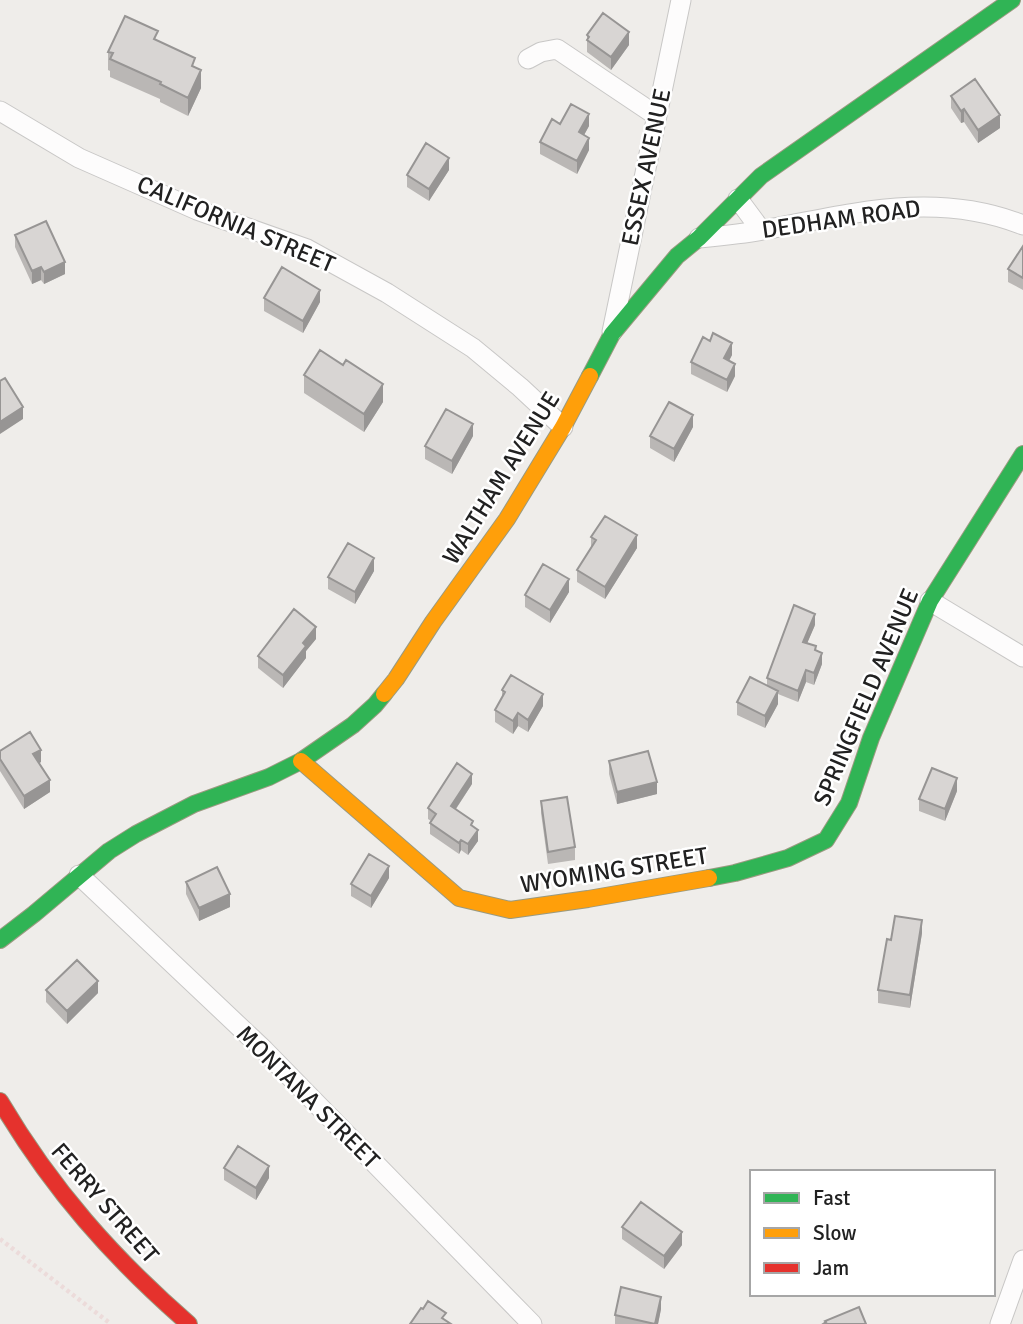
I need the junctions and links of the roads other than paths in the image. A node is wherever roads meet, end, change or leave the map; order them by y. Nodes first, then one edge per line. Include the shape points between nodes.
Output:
1 (681, 0) edge
2 (1012, 0) edge
3 (528, 59) dead end
4 (0, 111) edge
5 (657, 117) junction
6 (738, 199) junction
7 (1023, 225) edge
8 (761, 230) junction
9 (699, 239) junction
10 (612, 334) junction
11 (563, 427) junction
12 (1023, 454) edge
13 (930, 601) junction
14 (1023, 657) edge
15 (301, 761) junction
16 (734, 873) joint
17 (79, 875) junction
18 (0, 940) edge
19 (0, 1101) edge
20 (1023, 1260) edge
21 (189, 1324) edge
22 (532, 1324) edge
23 (1000, 1324) edge

1 - 5 street, ESSEX AVENUE
2 - 6 street, WALTHAM AVENUE via 761,176
3 - 5 street via 556,49
4 - 11 street, CALIFORNIA STREET via 79,158 197,210 307,249 387,293 473,348
5 - 10 street, ESSEX AVENUE
6 - 8 street
6 - 9 street, WALTHAM AVENUE
7 - 8 street, DEDHAM ROAD via 1001,216 925,206 832,216
8 - 9 street, DEDHAM ROAD
9 - 10 street, WALTHAM AVENUE via 677,256
10 - 11 street, WALTHAM AVENUE
11 - 15 street, WALTHAM AVENUE via 507,519 396,679 353,725
12 - 13 street, SPRINGFIELD AVENUE
13 - 14 street
13 - 16 street, SPRINGFIELD AVENUE via 871,738 849,803 826,840 788,858
15 - 16 street, WYOMING STREET via 459,898 510,910
15 - 17 street, WALTHAM AVENUE via 194,804 109,852
17 - 18 street, WALTHAM AVENUE
17 - 22 street, MONTANA STREET via 264,1050
19 - 21 street, FERRY STREET via 33,1154 85,1221
20 - 23 street

